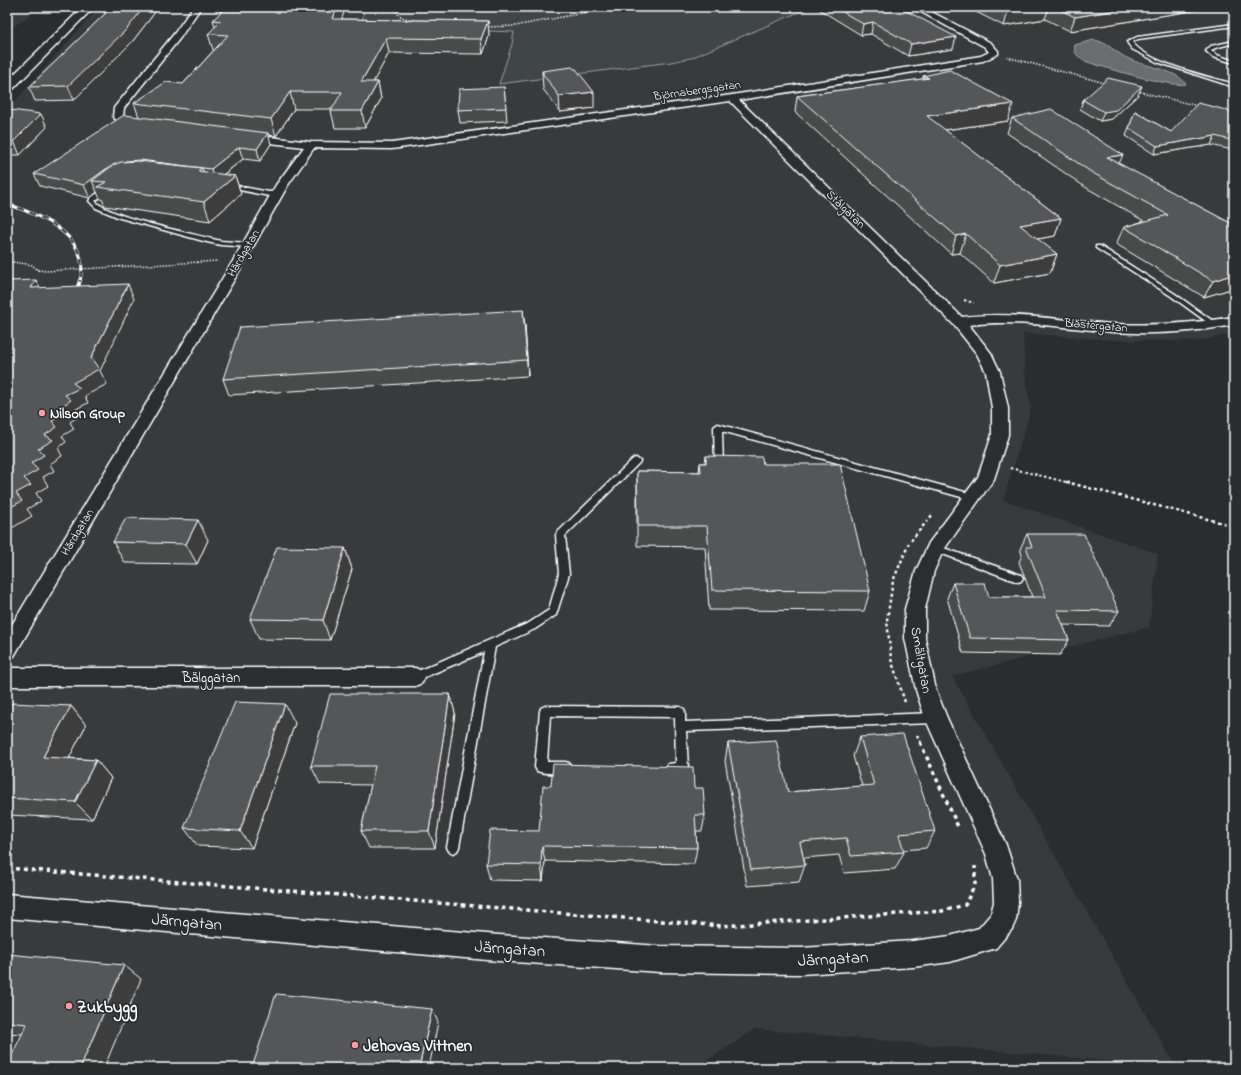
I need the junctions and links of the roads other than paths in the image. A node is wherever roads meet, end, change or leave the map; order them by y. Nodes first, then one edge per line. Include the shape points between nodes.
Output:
1 (89, 7) edge
2 (197, 7) edge
3 (916, 7) edge
4 (1234, 24) edge
5 (1234, 42) edge
6 (1234, 62) edge
7 (1234, 86) edge
8 (7, 88) edge
9 (732, 98) junction
10 (154, 126) edge
11 (236, 136) edge
12 (311, 145) junction
13 (112, 185) edge
14 (223, 185) edge
15 (277, 193) junction
16 (243, 245) junction
17 (1098, 247) dead end
18 (1234, 321) edge
19 (959, 322) junction
20 (1214, 324) junction
21 (636, 461) dead end
22 (719, 468) edge
23 (972, 497) junction
24 (935, 548) junction
25 (1018, 578) dead end
26 (490, 644) junction
27 (7, 650) edge
28 (7, 677) edge
29 (415, 677) joint
30 (936, 718) junction
31 (680, 726) junction
32 (573, 768) edge
33 (659, 768) edge
34 (453, 847) dead end
35 (7, 906) edge
36 (1003, 920) joint

1 - 8 main road
2 - 10 street via 118,113 118,117 124,121
3 - 9 street, Björnabergsgatan via 988,45 994,50 993,54 983,58
4 - 7 lane via 1137,38 1129,42 1133,48 1148,57
5 - 6 lane via 1213,47 1208,51
9 - 12 street, Björnabergsgatan via 392,146
9 - 19 street, Stålgatan
11 - 12 street
12 - 15 street, Härdgatan
13 - 16 lane via 92,201 98,207 122,217 207,240
14 - 15 lane via 269,194
15 - 16 street, Härdgatan
16 - 27 street, Härdgatan
17 - 20 lane
18 - 20 street, Blästergatan
19 - 20 street, Blästergatan via 1003,318 1033,319 1114,328 1165,328
19 - 23 street, Smältgatan via 984,352 993,372 1000,408 1000,435 992,463 986,478
21 - 26 lane via 560,534 564,574 553,612 532,626
22 - 23 lane via 718,427
23 - 24 street, Smältgatan
24 - 25 lane
24 - 30 street, Smältgatan via 925,571 915,609 915,638 926,690
26 - 29 lane
26 - 34 lane
28 - 29 street, Bälggatan
30 - 31 lane
30 - 36 street, Smältgatan via 998,853 1005,879 1006,902
31 - 32 lane via 680,712 545,711 541,767
31 - 33 lane via 682,768
35 - 36 street, Järngatan via 499,948 660,959 801,961 942,950 987,939

